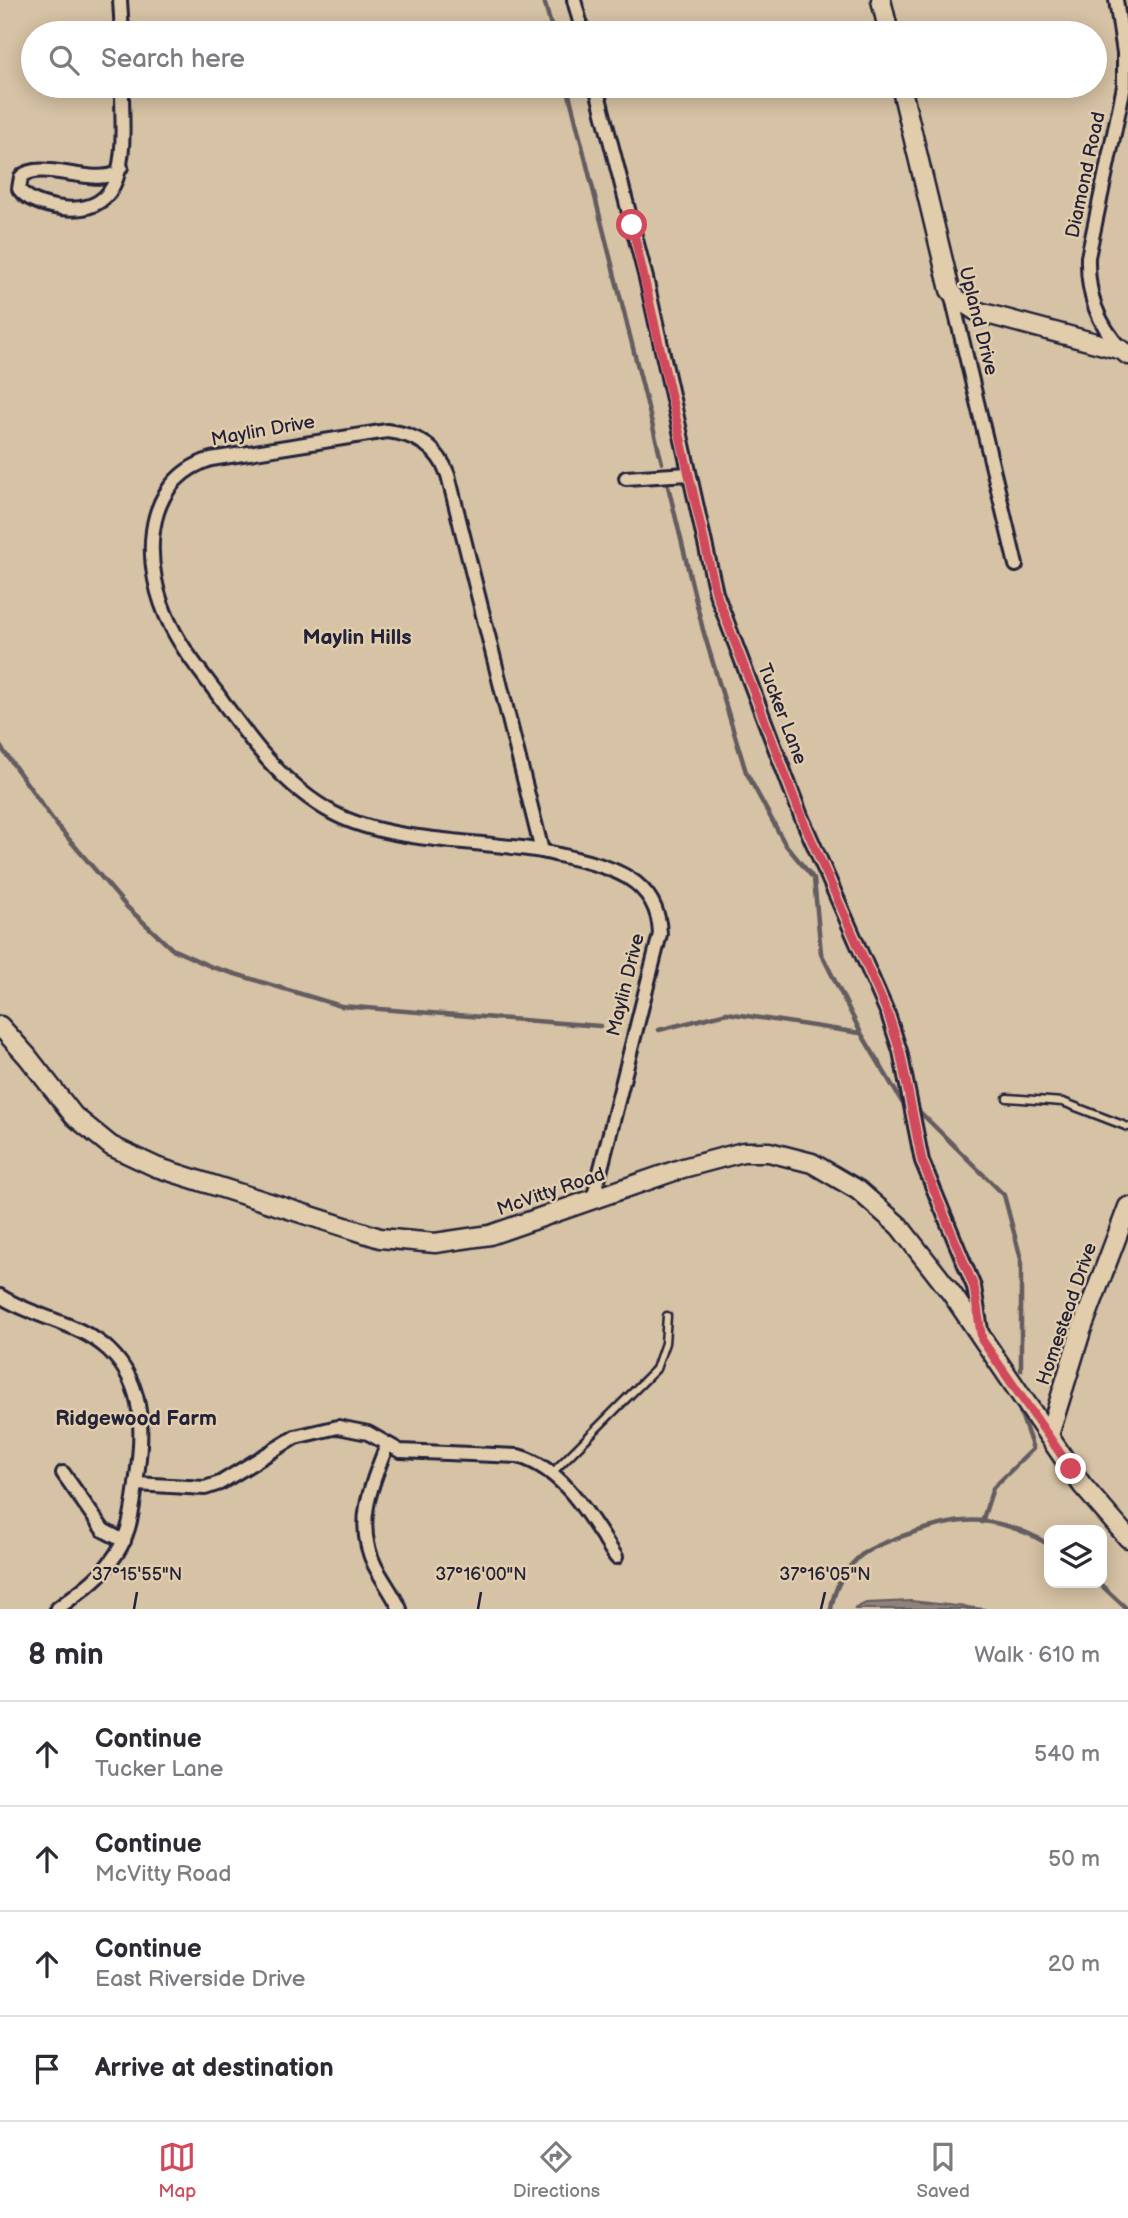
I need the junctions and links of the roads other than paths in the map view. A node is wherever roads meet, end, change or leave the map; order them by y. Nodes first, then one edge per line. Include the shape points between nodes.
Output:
1 (120, 0) edge
2 (574, 0) edge
3 (881, 0) edge
4 (1116, 0) edge
5 (121, 21) edge
6 (580, 21) edge
7 (886, 21) edge
8 (1126, 88) edge
9 (122, 98) edge
10 (599, 98) edge
11 (904, 98) edge
12 (121, 167) junction
13 (950, 290) junction
14 (1125, 352) edge
15 (688, 474) junction
16 (626, 478) dead end
17 (1016, 565) dead end
18 (542, 851) junction
19 (0, 1026) edge
20 (1007, 1098) dead end
21 (1128, 1126) edge
22 (593, 1199) junction
23 (1128, 1207) edge
24 (0, 1296) edge
25 (667, 1316) dead end
26 (982, 1340) junction
27 (1049, 1435) junction
28 (387, 1446) junction
29 (554, 1472) junction
30 (63, 1473) dead end
31 (136, 1484) junction
32 (1128, 1538) edge
33 (124, 1541) junction
34 (616, 1557) dead end
35 (57, 1609) edge
36 (400, 1609) edge

1 - 5 street
2 - 6 street
3 - 7 street
4 - 8 street, Diamond Road
8 - 14 street, Diamond Road via 1088,257 1095,310
9 - 12 street
10 - 15 street, Tucker Lane via 646,278
11 - 13 street, Upland Drive
12 - 12 street via 104,177 31,171 21,177 19,189 51,206 84,207 106,196
13 - 14 street via 976,311
13 - 17 street, Upland Drive
15 - 16 street
15 - 26 street, Tucker Lane via 728,630 801,816 888,1014 922,1161 974,1287
18 - 18 street, Maylin Drive via 449,475 428,445 387,430 338,437 211,459 172,482 153,519 154,566 161,601 185,649 278,771 313,802 362,825
18 - 22 street, Maylin Drive via 627,876 649,893 659,918 660,934
19 - 22 street, McVitty Road via 74,1116 111,1146 156,1167 380,1238 463,1241
20 - 21 lane via 1063,1102
22 - 26 street, McVitty Road via 743,1152 769,1152 812,1163 859,1190 900,1226
23 - 27 street, Homestead Drive via 1081,1331
24 - 31 street via 83,1332 122,1366 138,1399 141,1419
25 - 29 lane via 665,1343 656,1369
26 - 27 street, McVitty Road
27 - 32 street, McVitty Road via 1082,1485
28 - 29 street via 416,1453 518,1456
28 - 31 street via 354,1429 316,1430 279,1444 205,1488
28 - 36 street via 370,1486 365,1525 373,1563
29 - 34 street
30 - 33 street via 103,1530
31 - 33 street
33 - 35 street via 100,1575

